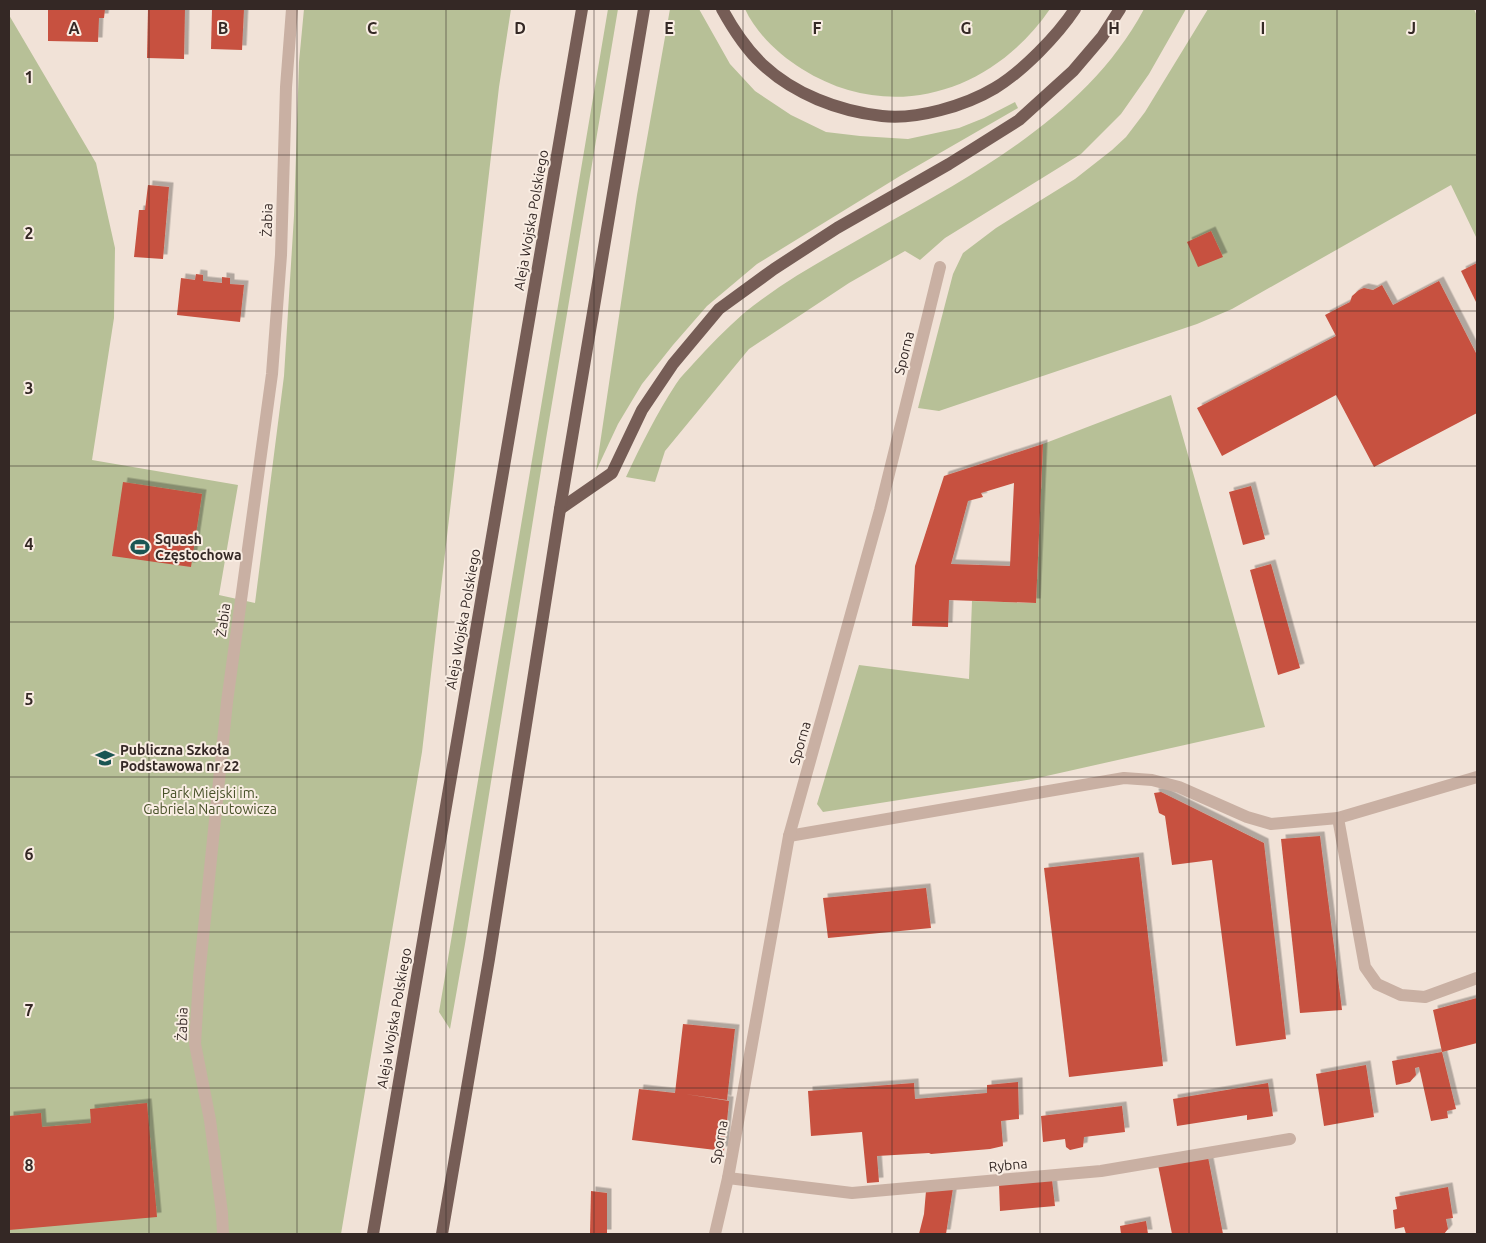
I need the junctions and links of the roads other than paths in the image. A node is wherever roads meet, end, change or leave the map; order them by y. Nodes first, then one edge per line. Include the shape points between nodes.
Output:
1 (292, 9) edge
2 (582, 9) edge
3 (644, 9) edge
4 (722, 9) edge
5 (1075, 9) edge
6 (1120, 9) edge
7 (940, 267) dead end
8 (560, 509) junction
9 (1477, 777) edge
10 (1338, 818) junction
11 (789, 836) junction
12 (1477, 978) edge
13 (1290, 1139) dead end
14 (728, 1178) junction
15 (223, 1234) edge
16 (373, 1234) edge
17 (442, 1234) edge
18 (715, 1234) edge

1 - 15 street, Żabia via 272,374 227,702 195,1044 210,1120
2 - 16 main road, Aleja Wojska Polskiego
3 - 8 main road
4 - 5 main road via 746,48 801,92 823,102 883,116 932,112 995,88 1030,61
6 - 8 main road via 1102,37 1073,71 1018,120 837,228 719,309 673,364 642,410 612,473
7 - 11 street, Sporna via 880,510
8 - 17 main road
9 - 10 street
10 - 11 street via 1271,824 1179,787 1152,780 1124,778
10 - 12 street via 1365,967 1377,984 1401,995 1425,997
11 - 14 street, Sporna
13 - 14 street, Rybna via 1101,1171 852,1193
14 - 18 street, Sporna

